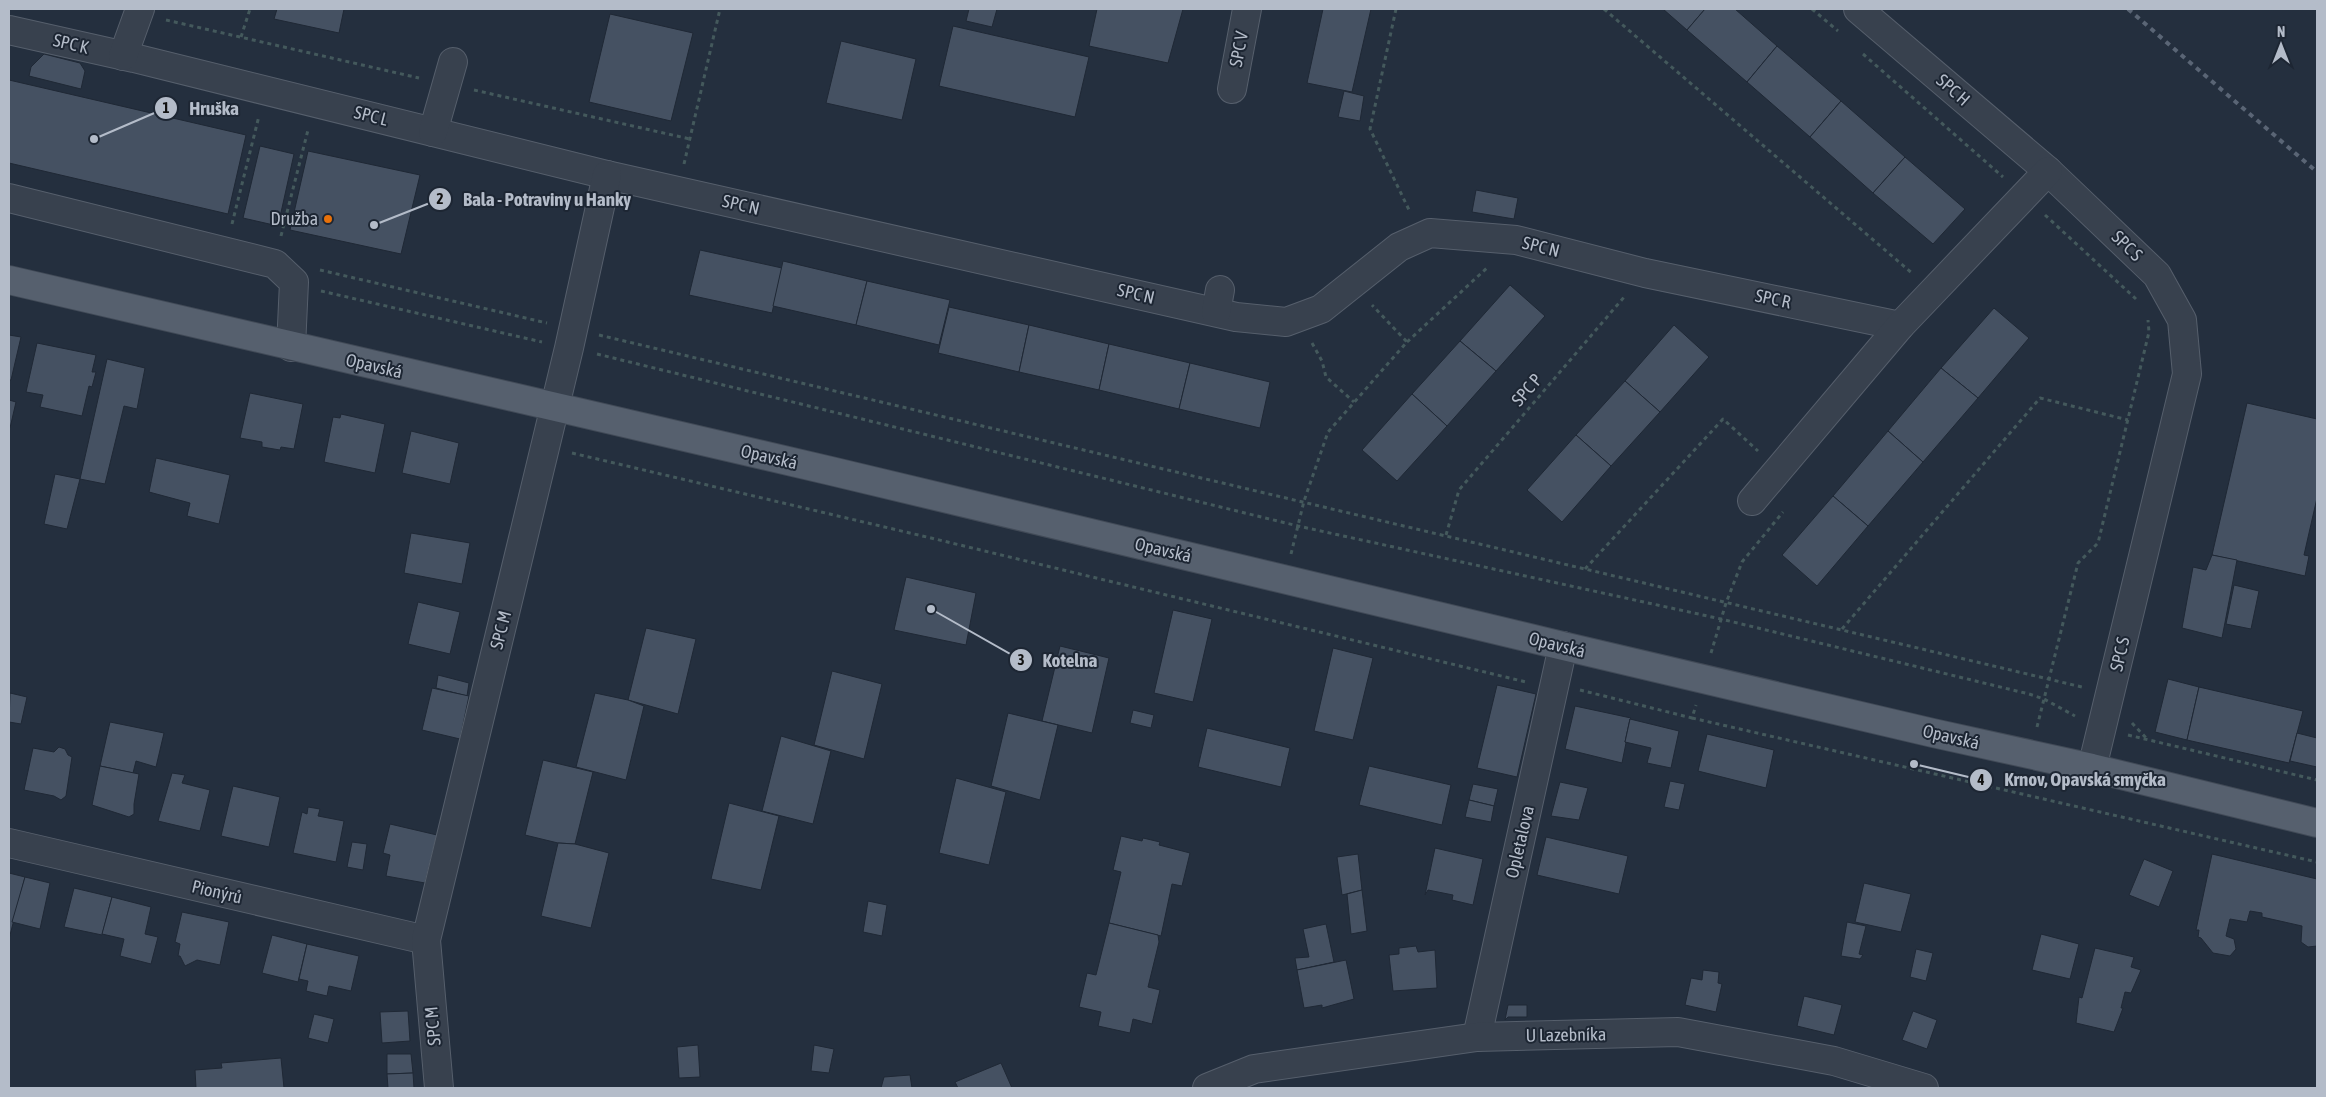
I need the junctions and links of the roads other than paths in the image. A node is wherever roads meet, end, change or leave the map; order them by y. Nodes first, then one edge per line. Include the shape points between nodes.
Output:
1 (1247, 9) edge
2 (1858, 9) edge
3 (139, 11) edge
4 (9, 30) edge
5 (129, 57) junction
6 (450, 73) road end
7 (1232, 89) dead end
8 (433, 132) junction
9 (2048, 171) junction
10 (607, 175) junction
11 (9, 198) edge
12 (1645, 273) joint
13 (9, 280) edge
14 (1900, 326) junction
15 (291, 347) junction
16 (554, 408) junction
17 (1752, 501) dead end
18 (1563, 646) junction
19 (2092, 768) junction
20 (2317, 823) edge
21 (9, 843) edge
22 (426, 940) junction
23 (1476, 1037) junction
24 (439, 1088) edge
25 (1207, 1088) edge
26 (1924, 1088) edge

1 - 7 street, SPC V
2 - 9 street, SPC H
3 - 5 street
4 - 5 street, SPC K
5 - 8 street, SPC L
6 - 8 street
8 - 10 street, SPC L
9 - 14 street
9 - 19 street, SPC S via 2156,275 2182,320 2187,374
10 - 12 street, SPC N via 1218,301 1236,317 1286,322 1321,309 1399,247 1430,233 1516,240
10 - 16 street, SPC M
11 - 15 street via 275,264 294,282
12 - 14 street, SPC R
13 - 15 main road, Opavská
14 - 17 street
15 - 16 main road, Opavská
16 - 18 main road, Opavská via 841,473
16 - 22 street, SPC M
18 - 19 main road, Opavská
18 - 23 street, Opletalova
19 - 20 main road, Opavská
21 - 22 street, Pionýrů
22 - 24 street, SPC M
23 - 25 street, U Lazebníka via 1254,1068
23 - 26 street, U Lazebníka via 1678,1032 1834,1061

